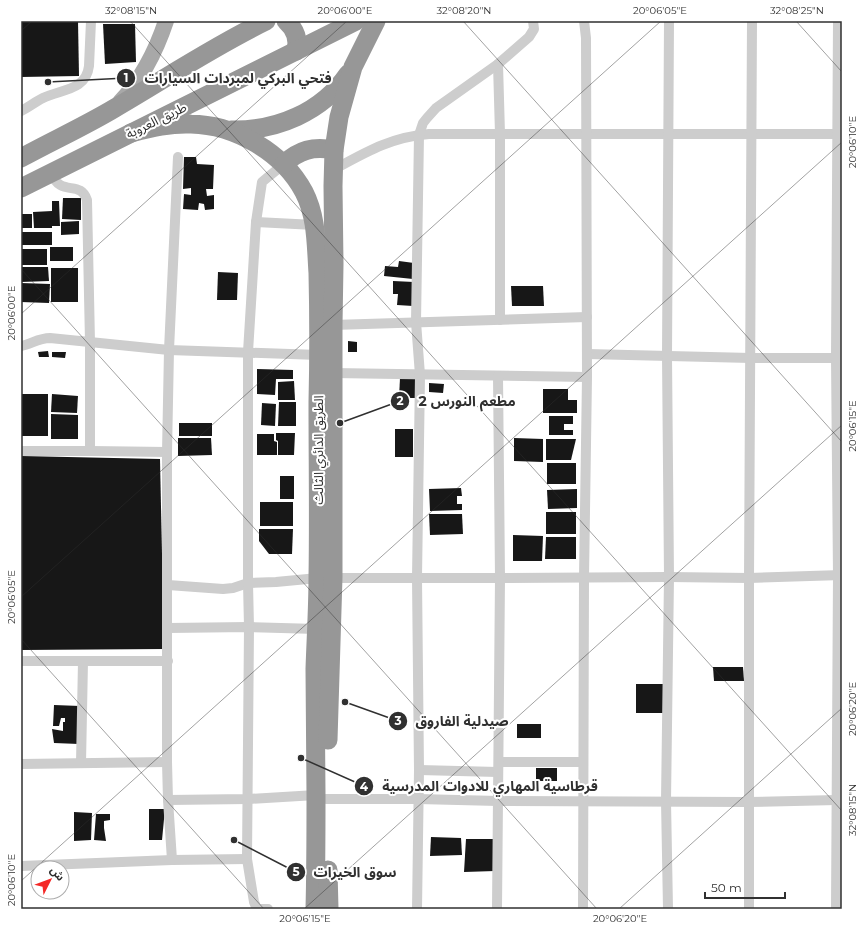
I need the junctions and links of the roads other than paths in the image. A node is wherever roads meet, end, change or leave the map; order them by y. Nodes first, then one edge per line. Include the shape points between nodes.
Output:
1 (91, 21) edge
2 (166, 21) edge
3 (266, 21) edge
4 (286, 21) edge
5 (356, 21) edge
6 (376, 21) edge
7 (533, 21) edge
8 (584, 21) edge
9 (669, 21) edge
10 (752, 21) edge
11 (838, 21) edge
12 (296, 51) junction
13 (498, 64) junction
14 (353, 67) junction
15 (114, 109) junction
16 (21, 111) edge
17 (226, 129) junction
18 (132, 133) junction
19 (500, 134) junction
20 (586, 134) junction
21 (668, 134) junction
22 (751, 134) junction
23 (840, 134) edge
24 (419, 135) junction
25 (334, 150) junction
26 (178, 157) dead end
27 (21, 158) edge
28 (284, 164) junction
29 (333, 170) junction
30 (51, 173) junction
31 (21, 188) edge
32 (256, 222) junction
33 (315, 225) junction
34 (587, 317) junction
35 (500, 320) junction
36 (416, 322) junction
37 (333, 325) junction
38 (90, 342) junction
39 (21, 346) edge
40 (169, 350) junction
41 (248, 352) junction
42 (587, 354) junction
43 (319, 355) junction
44 (668, 356) junction
45 (751, 358) junction
46 (839, 358) edge
47 (333, 373) junction
48 (420, 375) junction
49 (498, 376) junction
50 (587, 377) junction
51 (21, 451) edge
52 (90, 451) junction
53 (167, 452) junction
54 (840, 575) edge
55 (669, 577) junction
56 (326, 578) junction
57 (417, 578) junction
58 (500, 578) junction
59 (584, 578) junction
60 (749, 578) junction
61 (248, 583) junction
62 (168, 585) junction
63 (249, 627) junction
64 (168, 628) junction
65 (317, 629) junction
66 (21, 661) edge
67 (83, 661) junction
68 (168, 661) junction
69 (168, 762) junction
70 (583, 762) junction
71 (81, 763) junction
72 (21, 764) edge
73 (498, 767) junction
74 (419, 770) junction
75 (321, 797) junction
76 (418, 798) junction
77 (168, 800) junction
78 (248, 800) junction
79 (837, 800) junction
80 (498, 801) junction
81 (583, 801) junction
82 (666, 801) junction
83 (748, 802) junction
84 (247, 859) junction
85 (172, 860) junction
86 (21, 866) edge
87 (256, 909) edge
88 (268, 909) edge
89 (315, 909) edge
90 (329, 909) edge
91 (417, 909) edge
92 (497, 909) edge
93 (583, 909) edge
94 (668, 909) edge
95 (749, 909) edge
96 (836, 909) edge

1 - 16 street via 89,66 84,80 76,86 42,98
2 - 15 main road via 142,74
3 - 15 highway via 204,54
4 - 12 highway via 296,34
5 - 12 highway, طريق العروبة
6 - 14 highway, الطريق الدائري الثالث
7 - 13 street via 534,30 529,37
8 - 20 street
9 - 21 street
10 - 22 street
11 - 23 street
12 - 18 highway, طريق العروبة
13 - 19 street
13 - 24 street via 436,108 426,118
14 - 17 highway via 327,98 292,119 260,128
14 - 25 highway, الطريق الدائري الثالث via 339,117
15 - 27 highway
17 - 18 highway, الطريق الدائري الثالث via 182,124 154,127
17 - 28 highway, الطريق الدائري الثالث via 257,144
18 - 30 highway, طريق العروبة
19 - 20 street
19 - 24 street
19 - 35 street
20 - 21 street
20 - 34 street
21 - 22 street
21 - 44 street
22 - 23 street
22 - 45 street
23 - 46 street
24 - 29 street via 384,144
24 - 36 street
25 - 28 highway via 311,149 296,154
25 - 29 highway, الطريق الدائري الثالث
26 - 40 street
28 - 32 street via 262,182
28 - 33 highway, الطريق الدائري الثالث via 299,182
29 - 37 highway, الطريق الدائري الثالث
30 - 31 highway, طريق العروبة
30 - 38 street via 58,184 80,190 88,200
32 - 33 street
32 - 41 street
33 - 43 highway, الطريق الدائري الثالث
34 - 35 street
34 - 42 street
35 - 36 street
36 - 37 street
36 - 48 street
37 - 47 highway, الطريق الدائري الثالث
38 - 39 street via 46,338
38 - 40 street
38 - 52 street
40 - 41 street
40 - 53 street
41 - 43 street
41 - 61 street
42 - 44 street
42 - 50 street
43 - 56 highway, الطريق الدائري الثالث
44 - 45 street
44 - 55 street
45 - 46 street
45 - 60 street
46 - 54 street
47 - 48 street
47 - 56 highway, الطريق الدائري الثالث
48 - 49 street
48 - 57 street
49 - 50 street
49 - 58 street
50 - 59 street
51 - 52 street
52 - 53 street
53 - 62 street
54 - 60 street
54 - 79 street
55 - 59 street
55 - 60 street
55 - 82 street
56 - 57 street
56 - 61 street
56 - 65 highway, الطريق الدائري الثالث
56 - 75 highway, الطريق الدائري الثالث
57 - 58 street
57 - 74 street
58 - 59 street
58 - 73 street
59 - 70 street
60 - 83 street
61 - 62 street via 223,589
61 - 63 street
62 - 64 street
63 - 64 street
63 - 65 street
63 - 78 street
64 - 68 street
65 - 75 highway, الطريق الدائري الثالث via 315,668
66 - 67 street
67 - 68 street
67 - 71 street
68 - 69 street
69 - 71 street
69 - 77 street
70 - 73 street
70 - 81 street
71 - 72 street
73 - 74 street
73 - 80 street
74 - 76 street
75 - 76 street
75 - 78 street
75 - 89 highway, الطريق الدائري الثالث
75 - 90 highway, الطريق الدائري الثالث
76 - 80 street
76 - 91 street
77 - 78 street
77 - 85 street
78 - 84 street
79 - 83 street
79 - 96 street
80 - 81 street
80 - 92 street
81 - 82 street
81 - 93 street
82 - 83 street
82 - 94 street
83 - 95 street
84 - 85 street
84 - 87 street
85 - 86 street
87 - 88 street

